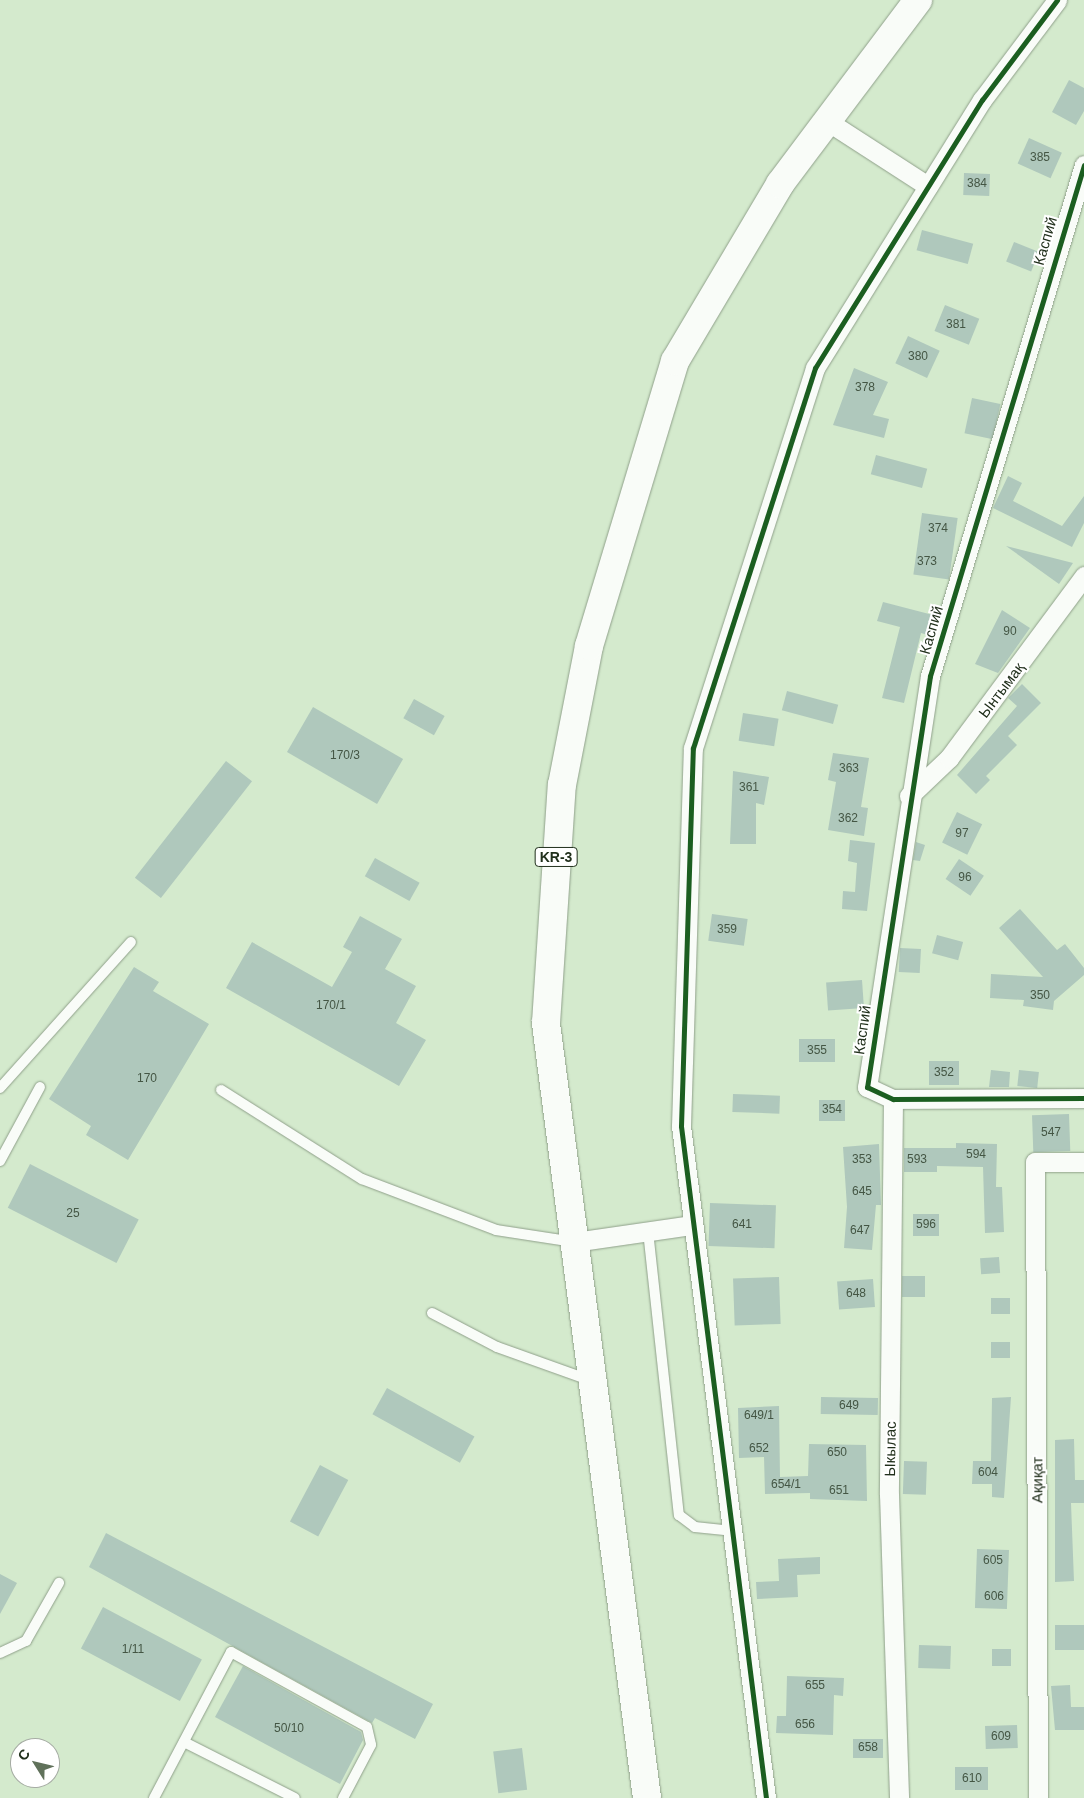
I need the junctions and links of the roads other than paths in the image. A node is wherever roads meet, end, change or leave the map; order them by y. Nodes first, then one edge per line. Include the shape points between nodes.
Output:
1 (918, 0) edge
2 (1057, 0) edge
3 (827, 121) junction
4 (1084, 165) edge
5 (928, 186) junction
6 (1084, 576) edge
7 (909, 796) junction
8 (130, 942) dead end
9 (40, 1087) dead end
10 (0, 1088) edge
11 (221, 1090) dead end
12 (1084, 1098) edge
13 (893, 1099) junction
14 (0, 1161) edge
15 (1084, 1162) edge
16 (692, 1225) junction
17 (648, 1232) junction
18 (574, 1242) junction
19 (432, 1313) dead end
20 (592, 1381) junction
21 (732, 1531) junction
22 (59, 1583) dead end
23 (0, 1653) edge
24 (184, 1742) junction
25 (154, 1798) edge
26 (295, 1798) edge
27 (343, 1798) edge
28 (646, 1798) edge
29 (766, 1798) edge
30 (899, 1798) edge
31 (1038, 1798) edge

1 - 3 main road, KR-3
2 - 5 street via 982,100
3 - 5 street
3 - 18 main road, KR-3 via 780,184 675,361 589,646 562,785 546,1023
4 - 7 street, Каспий via 930,676
5 - 16 street via 815,368 692,748 681,1126
6 - 7 street, Ынтымақ via 949,758
7 - 13 street, Каспий via 867,1087
8 - 10 lane
9 - 14 lane
11 - 18 lane via 362,1179 496,1230
12 - 13 street
13 - 30 street, Ыкылас via 889,1494
15 - 31 street, Ақиқат via 1035,1162
16 - 17 street
16 - 21 street
17 - 18 street
17 - 21 lane via 679,1515 695,1527
18 - 20 main road, KR-3
19 - 20 lane via 497,1347
20 - 28 main road, KR-3
21 - 29 street
22 - 23 lane via 26,1641
24 - 25 lane
24 - 26 lane
24 - 27 lane via 231,1652 367,1727 371,1745

